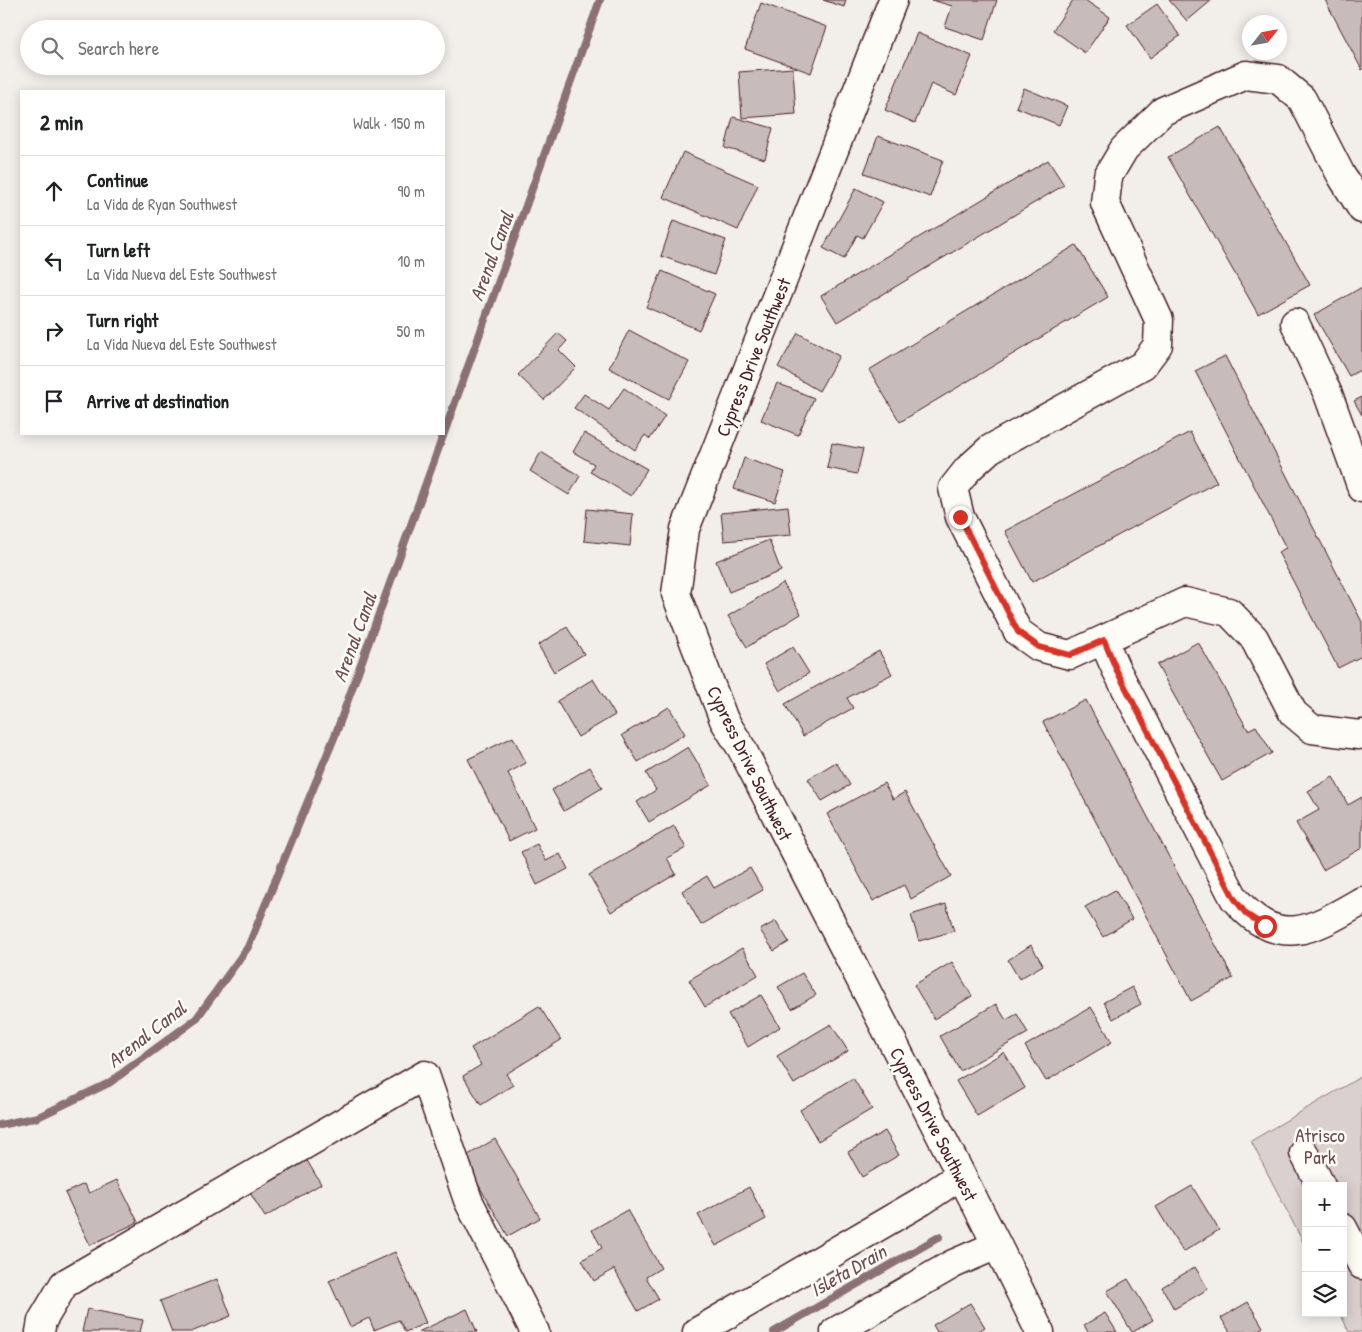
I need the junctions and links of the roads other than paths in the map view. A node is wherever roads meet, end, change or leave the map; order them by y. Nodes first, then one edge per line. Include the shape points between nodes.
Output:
1 (893, 0) edge
2 (1362, 209) edge
3 (1295, 323) dead end
4 (1362, 488) edge
5 (1104, 640) junction
6 (1362, 734) edge
7 (1362, 901) edge
8 (1304, 1153) dead end
9 (961, 1175) junction
10 (1319, 1182) edge
11 (1347, 1236) edge
12 (997, 1244) junction
13 (1362, 1265) edge
14 (41, 1327) edge
15 (535, 1332) edge
16 (697, 1332) edge
17 (836, 1332) edge
18 (1040, 1332) edge

1 - 9 street, Cypress Drive Southwest via 685,529 676,594 724,720 742,749
2 - 5 street via 1302,99 1278,80 1246,74 1163,111 1124,150 1108,176 1105,203 1159,320 1158,345 1143,365 990,449 968,468 953,488 960,517 1018,632 1039,647 1070,655
3 - 4 street via 1328,394
5 - 6 street via 1185,602 1229,612 1254,638 1293,713 1312,729
5 - 7 street via 1234,898 1246,914 1265,926 1289,931 1310,928
8 - 10 street
9 - 12 street, Cypress Drive Southwest
9 - 16 street
11 - 13 street
12 - 17 street via 953,1264
12 - 18 street, Cypress Drive Southwest
14 - 15 street via 64,1284 425,1075 468,1200

